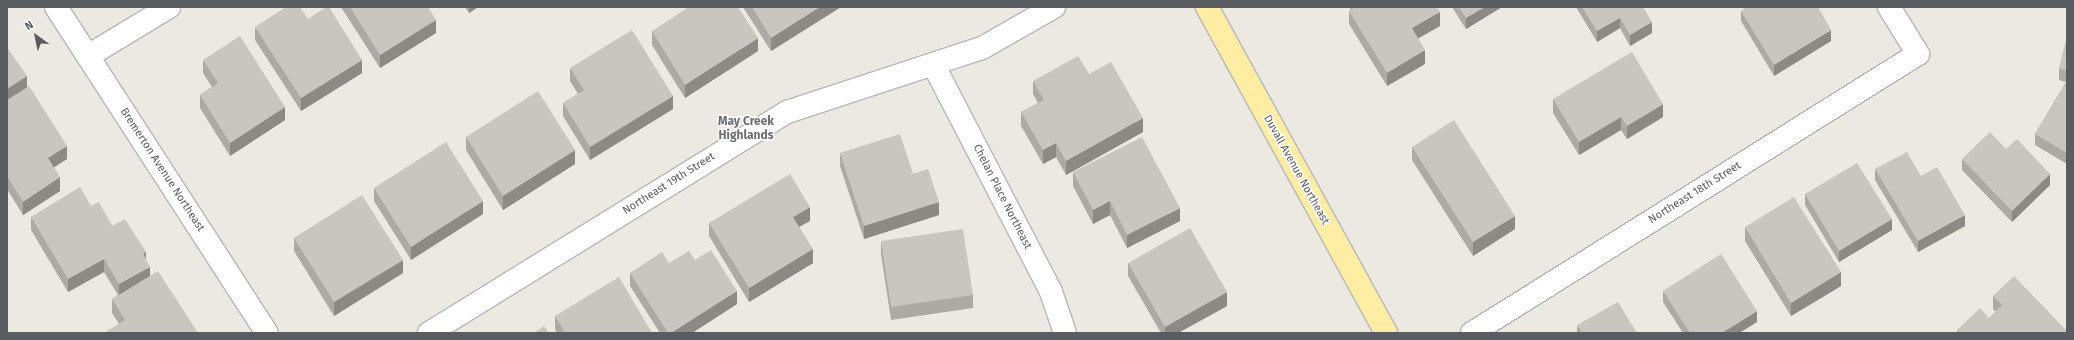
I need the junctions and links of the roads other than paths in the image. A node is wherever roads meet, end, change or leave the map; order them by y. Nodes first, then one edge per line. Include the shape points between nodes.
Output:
1 (56, 7) edge
2 (169, 7) edge
3 (1054, 7) edge
4 (1207, 7) edge
5 (1889, 7) edge
6 (88, 56) junction
7 (933, 64) junction
8 (267, 333) edge
9 (429, 333) edge
10 (1065, 333) edge
11 (1386, 333) edge
12 (1472, 333) edge

1 - 6 street, Bremerton Avenue Northeast
2 - 6 street
3 - 7 street, Northeast 19th Street via 982,48
4 - 11 main road, Duvall Avenue Northeast
5 - 12 street, Northeast 18th Street via 1918,54
6 - 8 street, Bremerton Avenue Northeast
7 - 9 street, Northeast 19th Street via 787,112
7 - 10 street, Chelan Place Northeast via 1051,292

